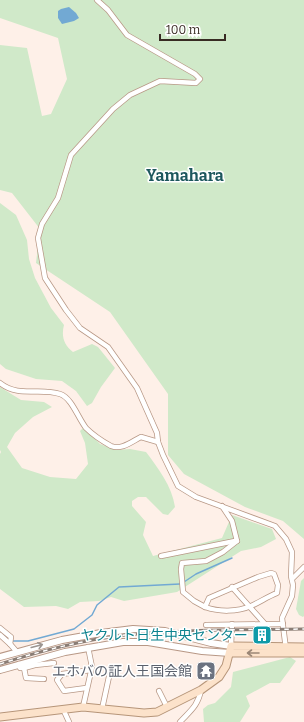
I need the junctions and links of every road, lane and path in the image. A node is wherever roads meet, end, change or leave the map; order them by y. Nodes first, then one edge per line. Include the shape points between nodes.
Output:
1 (97, 0) edge
2 (0, 383) edge
3 (158, 442) junction
4 (222, 505) junction
5 (237, 540) junction
6 (161, 556) dead end
7 (304, 567) edge
8 (292, 579) junction
9 (232, 587) junction
10 (250, 606) junction
11 (205, 608) junction
12 (232, 624) junction
13 (265, 624) junction
14 (283, 624) junction
15 (206, 625) dead end
16 (0, 628) edge
17 (0, 635) edge
18 (190, 638) junction
19 (10, 644) junction
20 (88, 647) junction
21 (304, 647) edge
22 (186, 648) junction
23 (230, 649) junction
24 (286, 650) junction
25 (16, 652) junction
26 (304, 653) edge
27 (0, 657) edge
28 (54, 663) dead end
29 (19, 664) junction
30 (24, 668) junction
31 (0, 670) edge
32 (91, 670) junction
33 (110, 672) dead end
34 (44, 679) dead end
35 (86, 688) junction
36 (200, 690) junction
37 (159, 691) dead end
38 (82, 707) junction
39 (167, 707) junction
40 (63, 709) junction
41 (102, 709) junction
42 (0, 717) edge
43 (69, 722) edge
44 (180, 722) edge

1 - 3 street via 127,35 200,78 196,83 160,81 130,95 113,109 71,154 58,198 42,224 38,238 45,278 80,328 108,347 116,357 136,388 157,433
2 - 3 street via 14,391 61,394 70,401 88,429 115,448 141,437
3 - 4 street via 178,486 196,497
4 - 5 street via 232,521
4 - 8 street via 275,526 286,539 292,552
5 - 6 street
5 - 11 street via 223,552 206,561 182,563 183,592
7 - 8 street
8 - 14 street via 292,596 282,618
9 - 10 street
9 - 10 street via 258,576 274,574 278,585 277,593
9 - 11 street via 209,598
10 - 11 street via 216,611
10 - 13 street
12 - 13 street
12 - 15 street
12 - 23 street
13 - 14 street
14 - 24 street
16 - 19 street via 11,637
17 - 19 street
18 - 22 street via 192,644
18 - 23 street
25 -> 18 street via 82,636 133,629 160,630
19 - 25 street
20 - 22 street via 132,642
20 - 29 street
20 - 32 street
21 - 24 main road
22 - 23 street
23 - 24 main road
23 - 36 main road via 226,666 219,676
24 - 26 main road
25 - 27 street
25 - 29 street
28 - 30 street
29 - 30 street via 20,668
29 - 31 street
30 - 34 street via 26,678
32 - 35 street
32 - 35 street via 62,674 57,680 64,691
33 - 41 street
35 - 38 street
36 - 39 main road
36 - 44 street via 195,707
37 - 39 street
38 - 40 main road
38 - 41 main road
39 - 41 main road via 144,714
40 - 42 main road
40 - 43 street

